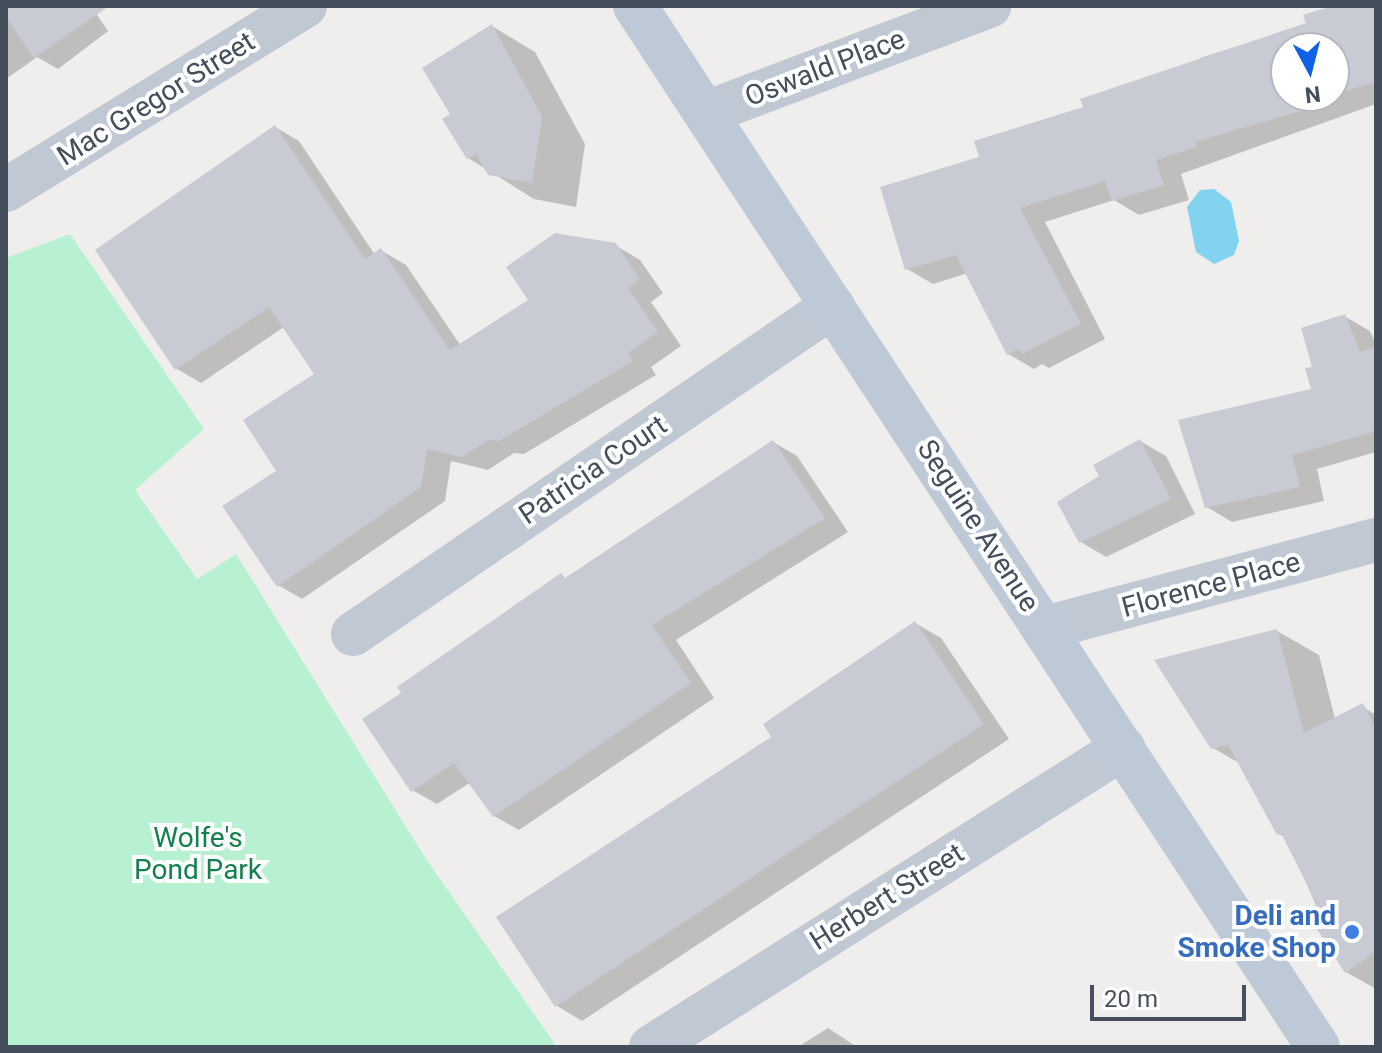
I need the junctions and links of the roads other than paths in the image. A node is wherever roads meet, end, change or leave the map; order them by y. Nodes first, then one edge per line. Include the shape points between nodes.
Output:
1 (305, 6) edge
2 (635, 6) edge
3 (989, 6) edge
4 (706, 113) junction
5 (6, 190) edge
6 (833, 306) junction
7 (1376, 540) edge
8 (1045, 628) junction
9 (353, 634) dead end
10 (1123, 748) junction
11 (1314, 1040) edge
12 (651, 1047) edge

1 - 5 street, Mac Gregor Street
2 - 4 street, Seguine Avenue
3 - 4 street, Oswald Place
4 - 6 street, Seguine Avenue
6 - 8 street, Seguine Avenue
6 - 9 street, Patricia Court
7 - 8 street, Florence Place
8 - 10 street, Seguine Avenue
10 - 11 street, Seguine Avenue
10 - 12 street, Herbert Street

